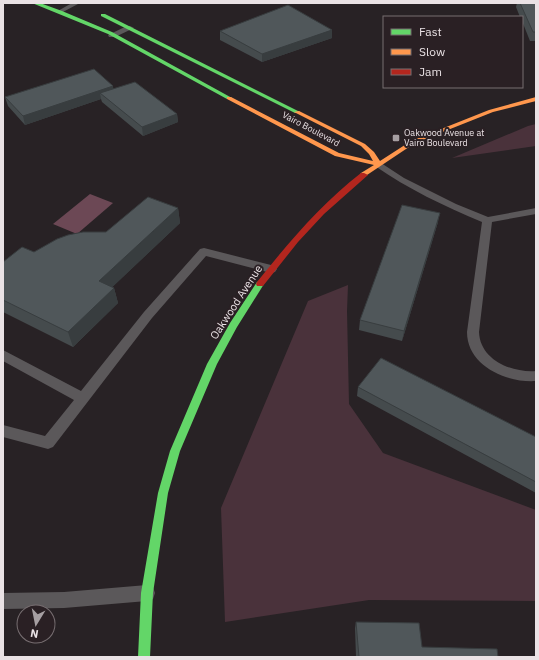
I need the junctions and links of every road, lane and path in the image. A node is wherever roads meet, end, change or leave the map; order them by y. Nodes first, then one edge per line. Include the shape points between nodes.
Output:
1 (35, 3) edge
2 (77, 4) edge
3 (94, 11) dead end
4 (59, 12) junction
5 (130, 28) junction
6 (112, 35) junction
7 (536, 99) edge
8 (378, 164) junction
9 (536, 212) edge
10 (487, 220) junction
11 (271, 269) junction
12 (3, 356) edge
13 (536, 376) edge
14 (83, 398) junction
15 (3, 431) edge
16 (147, 593) junction
17 (3, 601) edge
18 (144, 657) edge

1 - 4 street, Vairo Boulevard
2 - 4 lane
3 - 5 street, Vairo Boulevard
4 - 6 street, Vairo Boulevard
5 - 6 lane
5 - 8 street, Vairo Boulevard via 363,145 372,153
6 - 8 street, Vairo Boulevard via 337,155
7 - 8 street, Oakwood Avenue via 491,111 413,142
8 - 10 lane via 401,180 452,206
8 - 11 street, Oakwood Avenue via 344,189 315,217
9 - 10 lane
10 - 13 lane via 473,332 475,345 482,356 494,366 510,374
11 - 14 lane via 204,252 148,315
11 - 16 street, Oakwood Avenue via 233,325 212,364 175,452 163,493
12 - 14 lane
14 - 15 lane via 48,443
16 - 17 lane via 64,600
16 - 18 street, Oakwood Avenue

